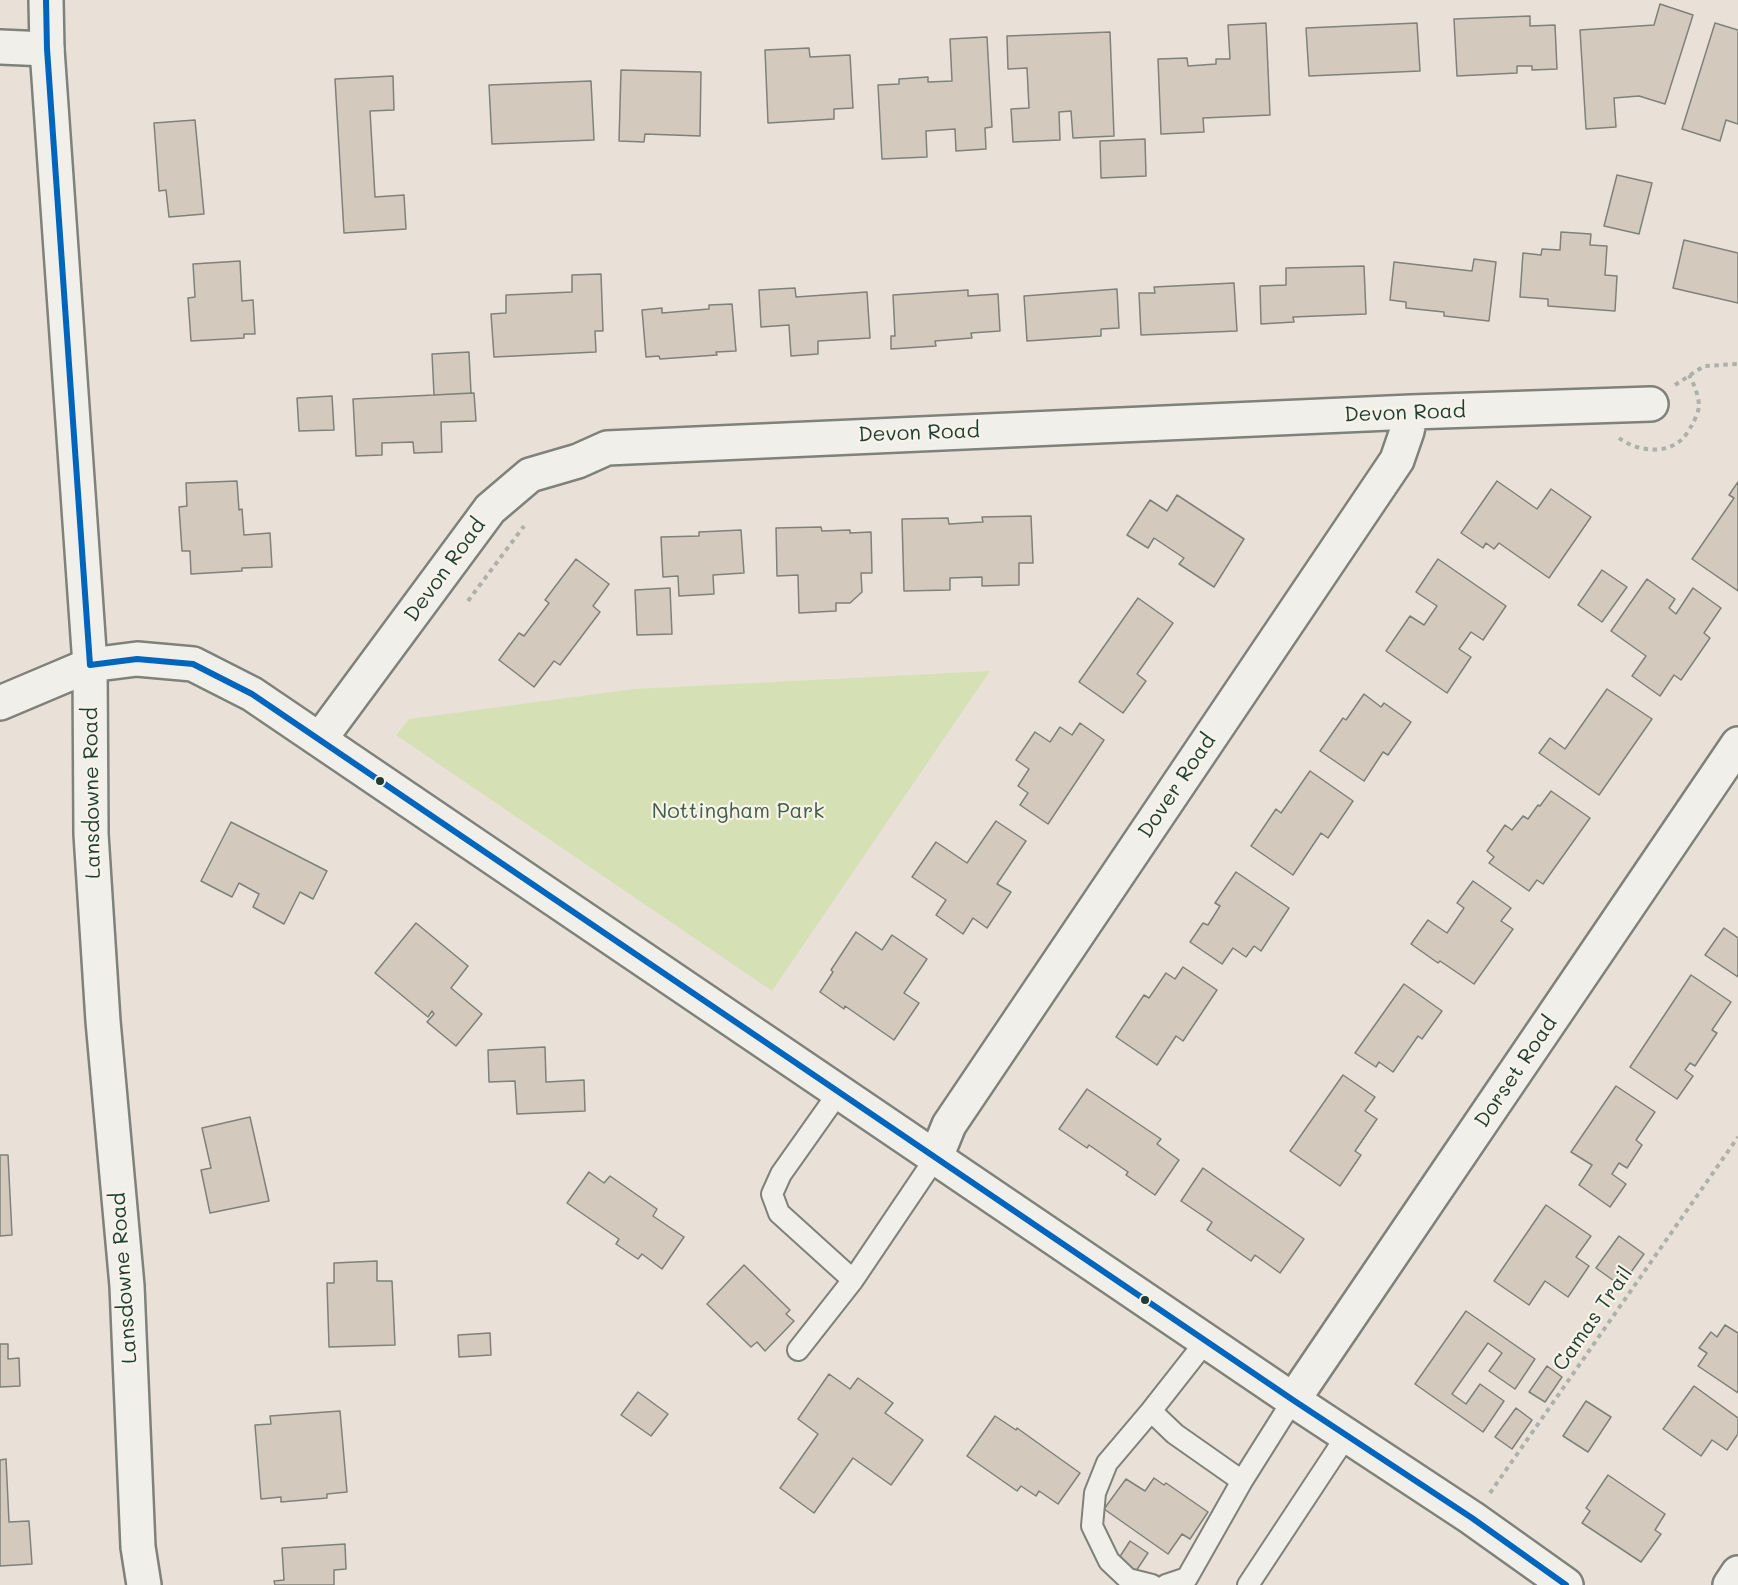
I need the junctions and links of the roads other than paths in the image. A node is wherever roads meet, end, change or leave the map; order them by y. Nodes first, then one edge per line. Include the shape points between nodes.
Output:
1 (46, 0) edge
2 (0, 47) edge
3 (47, 49) junction
4 (1651, 404) road end
5 (1411, 412) junction
6 (90, 665) junction
7 (0, 703) edge
8 (320, 739) junction
9 (1738, 744) edge
10 (839, 1092) junction
11 (936, 1157) junction
12 (853, 1280) junction
13 (1206, 1341) junction
14 (798, 1350) dead end
15 (1293, 1400) junction
16 (1151, 1411) junction
17 (1347, 1435) junction
18 (1242, 1481) junction
19 (1738, 1573) edge
20 (144, 1585) edge
21 (1152, 1585) edge
22 (1166, 1585) edge
23 (1248, 1585) edge
24 (1566, 1585) edge
25 (1730, 1585) edge

1 - 3 street, Lansdowne Road
2 - 3 street
3 - 6 street, Lansdowne Road
4 - 5 street, Devon Road
5 - 8 street, Devon Road via 608,448 530,475 490,509
5 - 11 street, Dover Road via 1397,460 950,1125
6 - 7 street
6 - 8 street via 137,659 193,664 252,694
6 - 20 street, Lansdowne Road via 91,834 102,1021 127,1286 138,1547
8 - 10 street
9 - 15 street, Dorset Road
10 - 11 street
10 - 12 lane via 781,1174 772,1194 779,1213
11 - 12 lane
11 - 13 street
12 - 14 lane
13 - 15 street
13 - 16 lane
15 - 17 street
15 - 18 lane
16 - 18 lane via 1175,1434
16 - 21 lane via 1107,1462 1095,1493 1092,1526 1109,1562 1128,1579
17 - 23 lane
17 - 24 street
18 - 22 lane via 1187,1578
19 - 25 street

